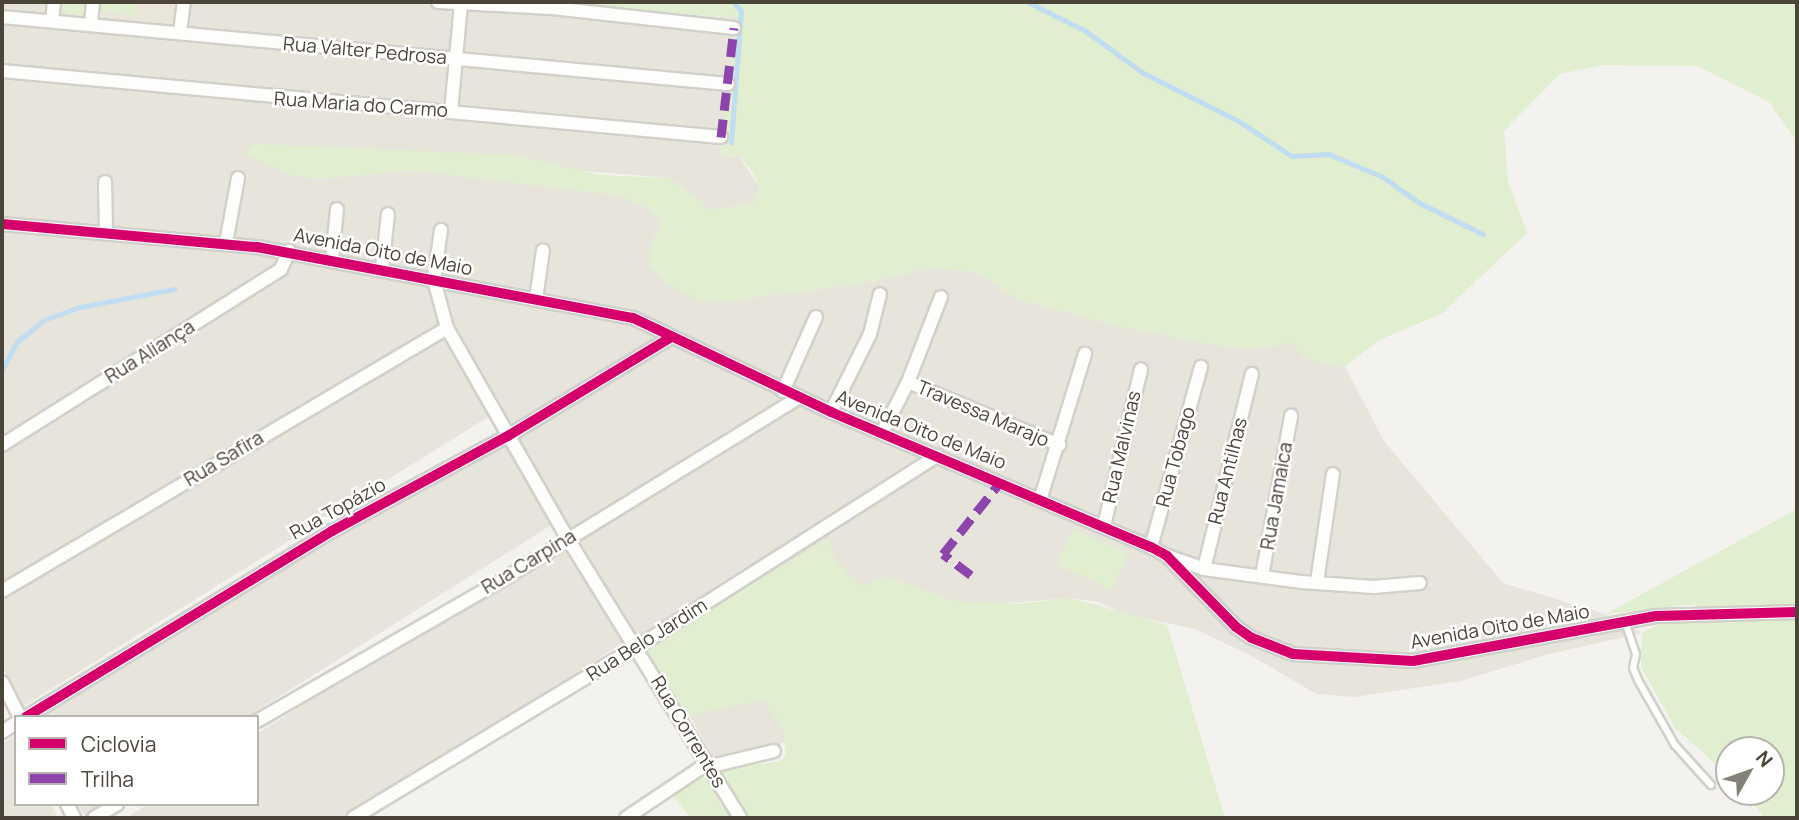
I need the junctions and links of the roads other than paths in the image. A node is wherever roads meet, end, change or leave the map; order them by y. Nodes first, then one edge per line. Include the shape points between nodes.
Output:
1 (54, 2) edge
2 (93, 2) edge
3 (184, 2) edge
4 (438, 2) edge
5 (461, 5) junction
6 (2, 17) edge
7 (52, 21) junction
8 (91, 24) junction
9 (734, 28) dead end
10 (180, 33) junction
11 (457, 59) junction
12 (2, 71) edge
13 (728, 84) dead end
14 (451, 112) junction
15 (722, 136) dead end
16 (238, 178) dead end
17 (105, 182) dead end
18 (337, 209) dead end
19 (388, 214) dead end
20 (2, 224) edge
21 (441, 230) dead end
22 (106, 232) junction
23 (226, 243) junction
24 (543, 250) dead end
25 (289, 251) junction
26 (332, 259) junction
27 (382, 268) junction
28 (434, 280) junction
29 (880, 294) dead end
30 (941, 297) dead end
31 (537, 299) junction
32 (816, 317) dead end
33 (447, 328) junction
34 (670, 338) junction
35 (1085, 354) dead end
36 (1201, 367) dead end
37 (1141, 369) dead end
38 (1252, 374) dead end
39 (908, 382) junction
40 (783, 391) junction
41 (798, 398) junction
42 (831, 412) junction
43 (1291, 416) dead end
44 (882, 433) junction
45 (508, 436) junction
46 (1059, 445) junction
47 (2, 446) edge
48 (937, 456) junction
49 (1333, 474) dead end
50 (1041, 497) junction
51 (1104, 526) junction
52 (568, 539) junction
53 (1151, 547) junction
54 (1167, 555) junction
55 (1203, 569) junction
56 (1262, 576) junction
57 (1317, 582) junction
58 (1420, 583) dead end
59 (2, 591) edge
60 (1797, 612) edge
61 (1625, 622) junction
62 (637, 647) junction
63 (2, 682) edge
64 (19, 715) edge
65 (29, 715) edge
66 (259, 720) edge
67 (774, 751) dead end
68 (709, 766) junction
69 (1711, 785) dead end
70 (114, 806) edge
71 (94, 818) edge
72 (353, 818) edge
73 (626, 818) edge
74 (740, 818) edge

1 - 7 street
2 - 8 street
3 - 10 street
4 - 5 street
5 - 9 street via 552,8
5 - 11 street
6 - 7 street, Rua Valter Pedrosa
7 - 8 street, Rua Valter Pedrosa
8 - 10 street, Rua Valter Pedrosa
10 - 11 street, Rua Valter Pedrosa
11 - 13 street, Rua Valter Pedrosa
11 - 14 street
12 - 14 street, Rua Maria do Carmo
14 - 15 street, Rua Maria do Carmo
16 - 23 street
17 - 22 street
18 - 26 street
19 - 27 street
20 - 22 street, Avenida Oito de Maio
21 - 28 street
22 - 23 street, Avenida Oito de Maio
23 - 25 street, Avenida Oito de Maio
24 - 31 street
25 - 26 street, Avenida Oito de Maio
25 - 47 street, Rua Aliança via 281,269
26 - 27 street, Avenida Oito de Maio
27 - 28 street, Avenida Oito de Maio
28 - 31 street, Avenida Oito de Maio
28 - 33 street, Rua Correntes
29 - 42 street via 870,334
30 - 39 street
31 - 34 street, Avenida Oito de Maio via 619,314
32 - 40 street
33 - 45 street, Rua Correntes
33 - 59 street, Rua Safira
34 - 40 street, Avenida Oito de Maio
34 - 45 street, Rua Topázio
35 - 46 street
36 - 53 street, Rua Tobago
37 - 51 street, Rua Malvinas
38 - 55 street, Rua Antilhas
39 - 44 street
39 - 46 street, Travessa Marajo
40 - 41 street, Avenida Oito de Maio
41 - 42 street, Avenida Oito de Maio
41 - 52 street, Rua Carpina
42 - 44 street, Avenida Oito de Maio
43 - 56 street, Rua Jamaica
44 - 48 street, Avenida Oito de Maio
45 - 52 street, Rua Correntes
45 - 65 street, Rua Topázio via 332,531
46 - 50 street
48 - 50 street, Avenida Oito de Maio
48 - 62 street, Rua Belo Jardim
49 - 57 street
50 - 51 street, Avenida Oito de Maio
51 - 53 street, Avenida Oito de Maio
52 - 62 street, Rua Correntes
52 - 66 street, Rua Carpina
53 - 54 street, Avenida Oito de Maio
54 - 55 street
54 - 61 street, Avenida Oito de Maio via 1252,638 1321,659 1413,661
55 - 56 street
56 - 57 street
57 - 58 street via 1374,587
60 - 61 street, Avenida Oito de Maio via 1687,612
61 - 69 lane via 1636,654 1633,668 1637,680 1675,745
62 - 68 street, Rua Correntes
62 - 72 street, Rua Belo Jardim
63 - 64 street
67 - 68 street
68 - 73 street
68 - 74 street, Rua Correntes
70 - 71 street

